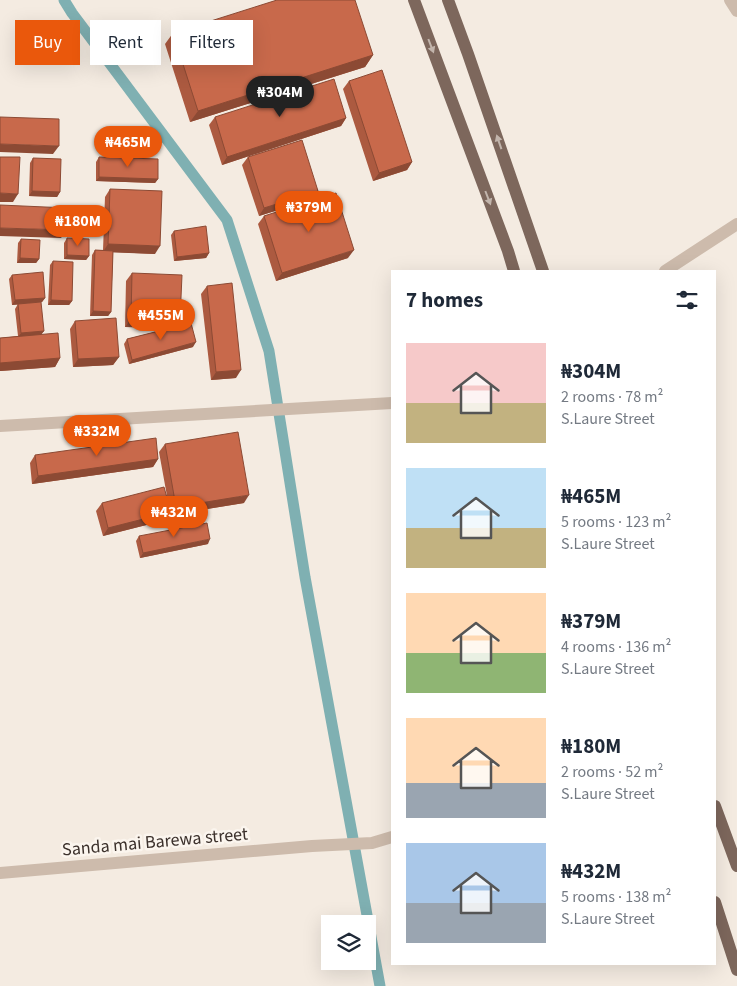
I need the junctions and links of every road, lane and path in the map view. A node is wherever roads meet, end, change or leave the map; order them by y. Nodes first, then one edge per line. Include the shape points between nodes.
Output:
1 (414, 0) edge
2 (448, 0) edge
3 (730, 0) edge
4 (737, 10) edge
5 (737, 224) edge
6 (514, 270) edge
7 (543, 270) edge
8 (667, 270) edge
9 (391, 403) edge
10 (0, 426) edge
11 (716, 809) edge
12 (391, 837) edge
13 (737, 866) edge
14 (0, 873) edge
15 (716, 905) edge
16 (737, 970) edge

1 -> 6 main road
7 -> 2 main road
3 - 4 street
5 - 8 street
9 - 10 street
11 - 13 main road
12 - 14 street, Sanda mai Barewa street via 372,843
15 - 16 main road

